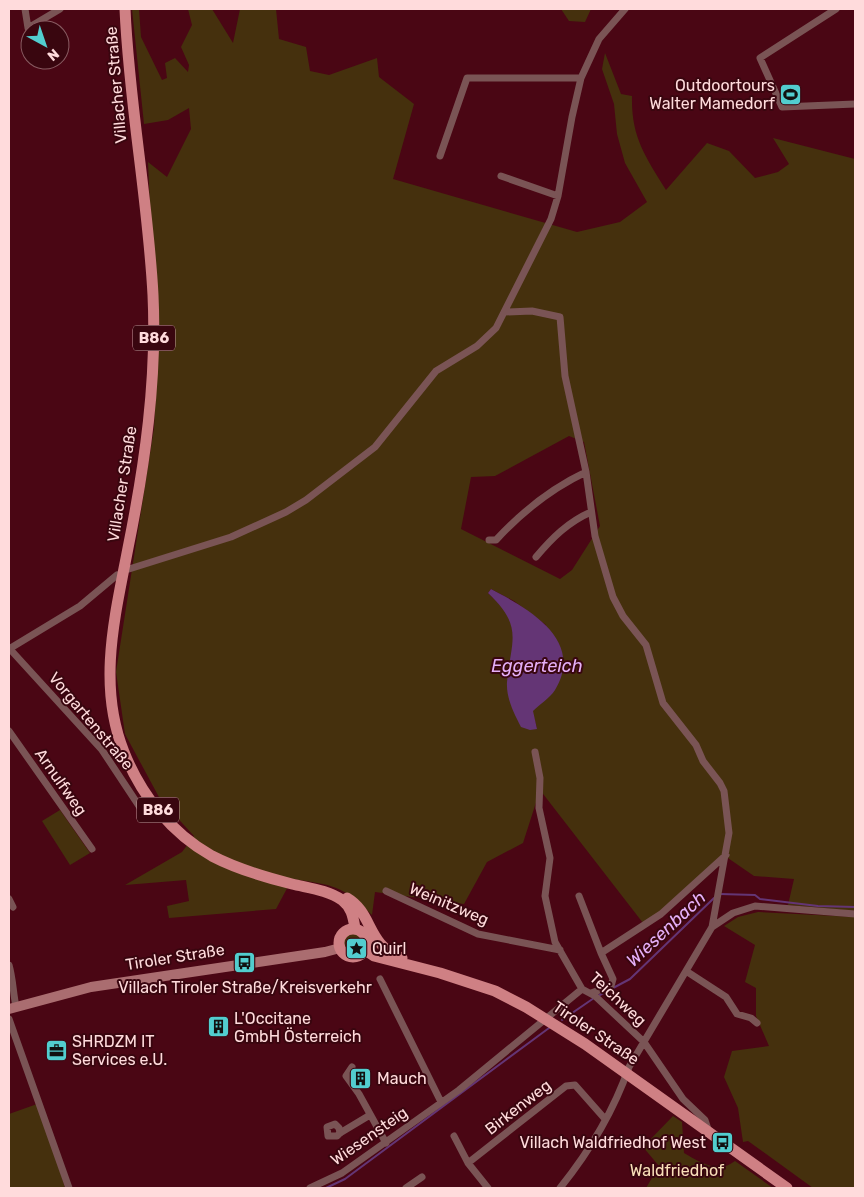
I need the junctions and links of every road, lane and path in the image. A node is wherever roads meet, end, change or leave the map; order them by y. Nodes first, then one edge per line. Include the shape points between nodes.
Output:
1 (25, 9) edge
2 (60, 9) edge
3 (125, 9) edge
4 (625, 9) edge
5 (836, 9) edge
6 (581, 78) junction
7 (855, 104) edge
8 (440, 156) dead end
9 (501, 176) dead end
10 (558, 196) junction
11 (505, 312) junction
12 (586, 472) junction
13 (591, 512) junction
14 (489, 540) dead end
15 (536, 557) dead end
16 (129, 569) dead end
17 (117, 575) dead end
18 (9, 648) edge
19 (9, 731) edge
20 (535, 752) dead end
21 (145, 815) dead end
22 (92, 849) dead end
23 (726, 855) junction
24 (320, 891) junction
25 (386, 891) dead end
26 (579, 896) dead end
27 (855, 914) edge
28 (712, 927) junction
29 (355, 928) junction
30 (340, 948) junction
31 (365, 950) junction
32 (560, 950) junction
33 (601, 953) junction
34 (9, 965) edge
35 (418, 967) junction
36 (686, 971) junction
37 (380, 979) dead end
38 (582, 989) junction
39 (594, 996) junction
40 (12, 1008) edge
41 (546, 1018) junction
42 (9, 1019) edge
43 (757, 1023) dead end
44 (644, 1042) junction
45 (352, 1067) dead end
46 (626, 1073) junction
47 (441, 1102) junction
48 (370, 1115) junction
49 (605, 1119) junction
50 (340, 1132) dead end
51 (709, 1132) junction
52 (454, 1136) dead end
53 (386, 1143) junction
54 (468, 1163) junction
55 (422, 1177) dead end
56 (69, 1188) edge
57 (310, 1188) edge
58 (406, 1188) edge
59 (488, 1188) edge
60 (560, 1188) edge
61 (787, 1188) edge

1 - 2 street via 28,28
3 - 24 main road, Villacher Straße / B86 via 148,238 154,342 143,464 111,645 112,704 123,750 131,768 168,823 214,857 251,872
4 - 6 street via 599,39
5 - 7 street via 760,58 782,108
6 - 8 street via 467,78
6 - 10 street
9 - 10 street
10 - 11 street via 551,219
11 - 12 street via 532,311 560,316 565,376
11 - 16 street via 496,328 477,346 436,371 374,447 306,500 231,537
12 - 13 street
12 - 14 street via 569,480 519,516 496,540
13 - 15 street via 577,518 550,539
13 - 23 street via 613,597 623,616 646,645 663,704 696,745 724,791 729,832
17 - 18 street via 80,606
18 - 21 street, Vorgartenstraße via 102,750
19 - 22 street, Arnulfweg
20 - 32 street, Teichweg via 540,778 539,808 550,858 545,896 555,942
23 - 28 street
23 - 33 street via 661,914
24 - 29 main road, B86 via 348,906
24 - 35 main road, B86 via 324,888 334,890 354,902 384,950 414,962
25 - 32 street, Weinitzweg via 478,934
26 - 33 street
27 - 28 street via 755,906 733,913
28 - 36 street
29 - 30 main road via 342,933
29 - 31 main road via 365,936
30 - 31 main road via 345,955 353,957
30 - 40 main road, Tiroler Straße via 92,987
31 - 35 main road, Tiroler Straße / B86 via 374,956
32 - 38 street, Teichweg
33 - 39 street via 613,979 611,986
34 - 40 street, Tiroler Straße via 14,983
35 - 41 main road, Tiroler Straße / B86 via 495,992
36 - 43 street via 726,997 737,1014
36 - 44 street
37 - 47 street
38 - 39 street, Teichweg
38 - 41 street, Wiesensteig
39 - 44 street, Teichweg
41 - 46 main road, Tiroler Straße / B86
41 - 47 street, Wiesensteig
42 - 56 street
44 - 46 street
44 - 51 street, Teichweg via 683,1099 705,1120
45 - 48 street via 346,1076
46 - 49 street
46 - 51 main road, Tiroler Straße / B86
47 - 53 street, Wiesensteig
48 - 50 street
48 - 53 street
49 - 54 street, Birkenweg via 575,1085 566,1086
49 - 60 street
51 - 61 main road, Tiroler Straße / B86
52 - 54 street
53 - 57 street, Wiesensteig via 342,1173
54 - 59 street
55 - 58 street

